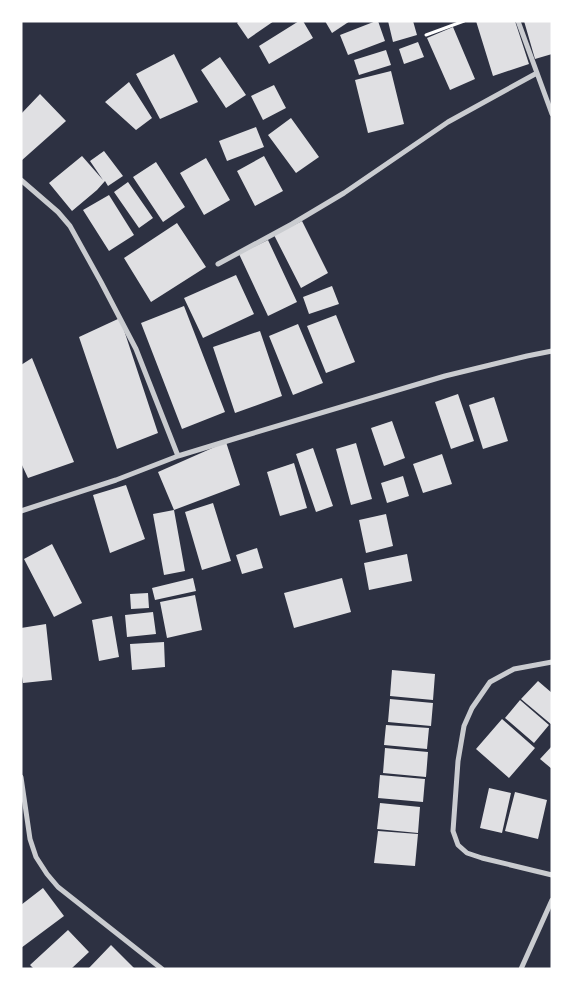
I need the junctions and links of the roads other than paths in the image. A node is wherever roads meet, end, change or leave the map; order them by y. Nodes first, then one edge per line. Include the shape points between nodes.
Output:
1 (518, 21) edge
2 (537, 74) junction
3 (552, 114) edge
4 (21, 180) edge
5 (218, 264) dead end
6 (552, 351) edge
7 (178, 456) junction
8 (21, 511) edge
9 (552, 662) edge
10 (21, 777) edge
11 (552, 875) edge
12 (552, 900) edge
13 (162, 969) edge
14 (521, 969) edge

1 - 2 street
2 - 3 street
2 - 5 street via 448,122 344,193
4 - 7 street via 70,226 136,349
6 - 7 street via 445,376
7 - 8 street
9 - 11 street via 514,669 490,682 472,708 464,726 458,761 454,831 458,845 467,853
10 - 13 street via 30,839 47,874 58,887
12 - 14 street

